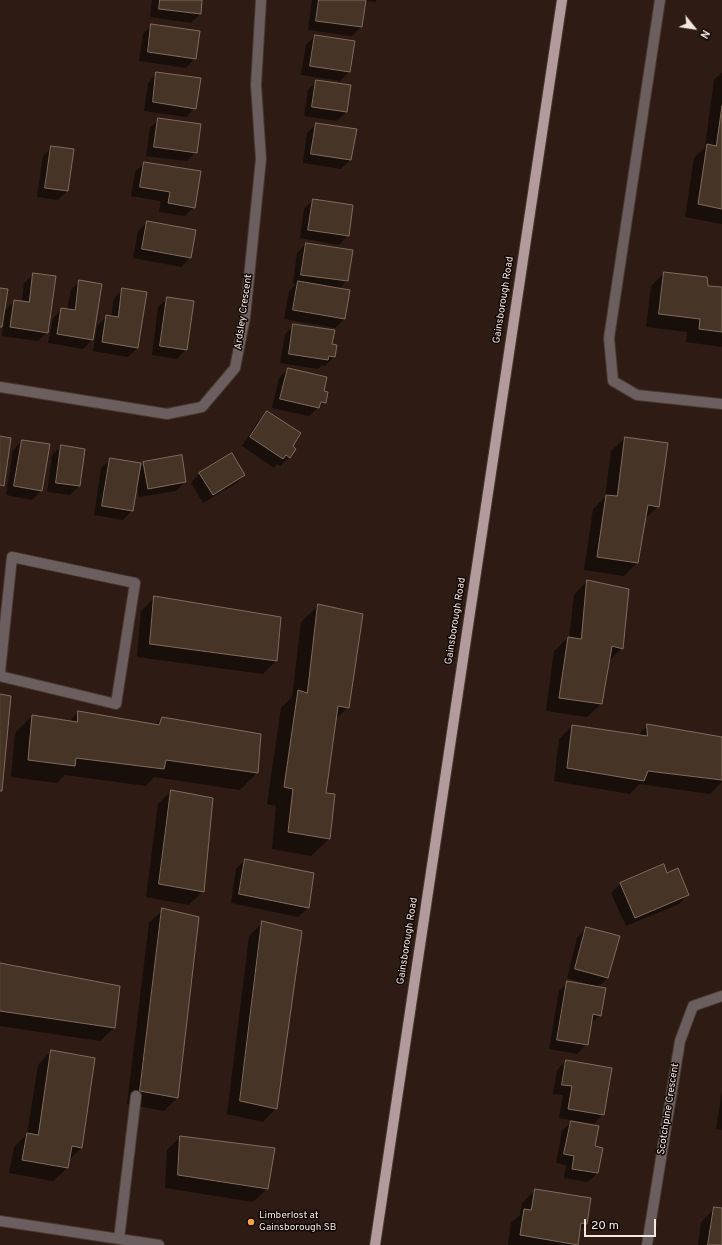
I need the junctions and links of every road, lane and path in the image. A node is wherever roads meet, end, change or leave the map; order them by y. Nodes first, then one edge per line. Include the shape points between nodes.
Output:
1 (262, 0) edge
2 (562, 0) edge
3 (660, 0) edge
4 (0, 387) edge
5 (722, 404) edge
6 (0, 672) edge
7 (0, 676) edge
8 (722, 996) edge
9 (136, 1096) dead end
10 (0, 1221) edge
11 (119, 1239) junction
12 (159, 1245) edge
13 (375, 1245) edge
14 (647, 1245) edge

1 - 4 street, Ardsley Crescent via 256,85 261,159 245,317 235,368 202,407 167,414
2 - 13 main road, Gainsborough Road
3 - 5 street via 609,338 613,381 637,395
6 - 7 street via 12,557 135,583 116,704
8 - 14 street, Scotchpine Crescent via 693,1006 680,1041
9 - 11 street
10 - 11 street
11 - 12 street

